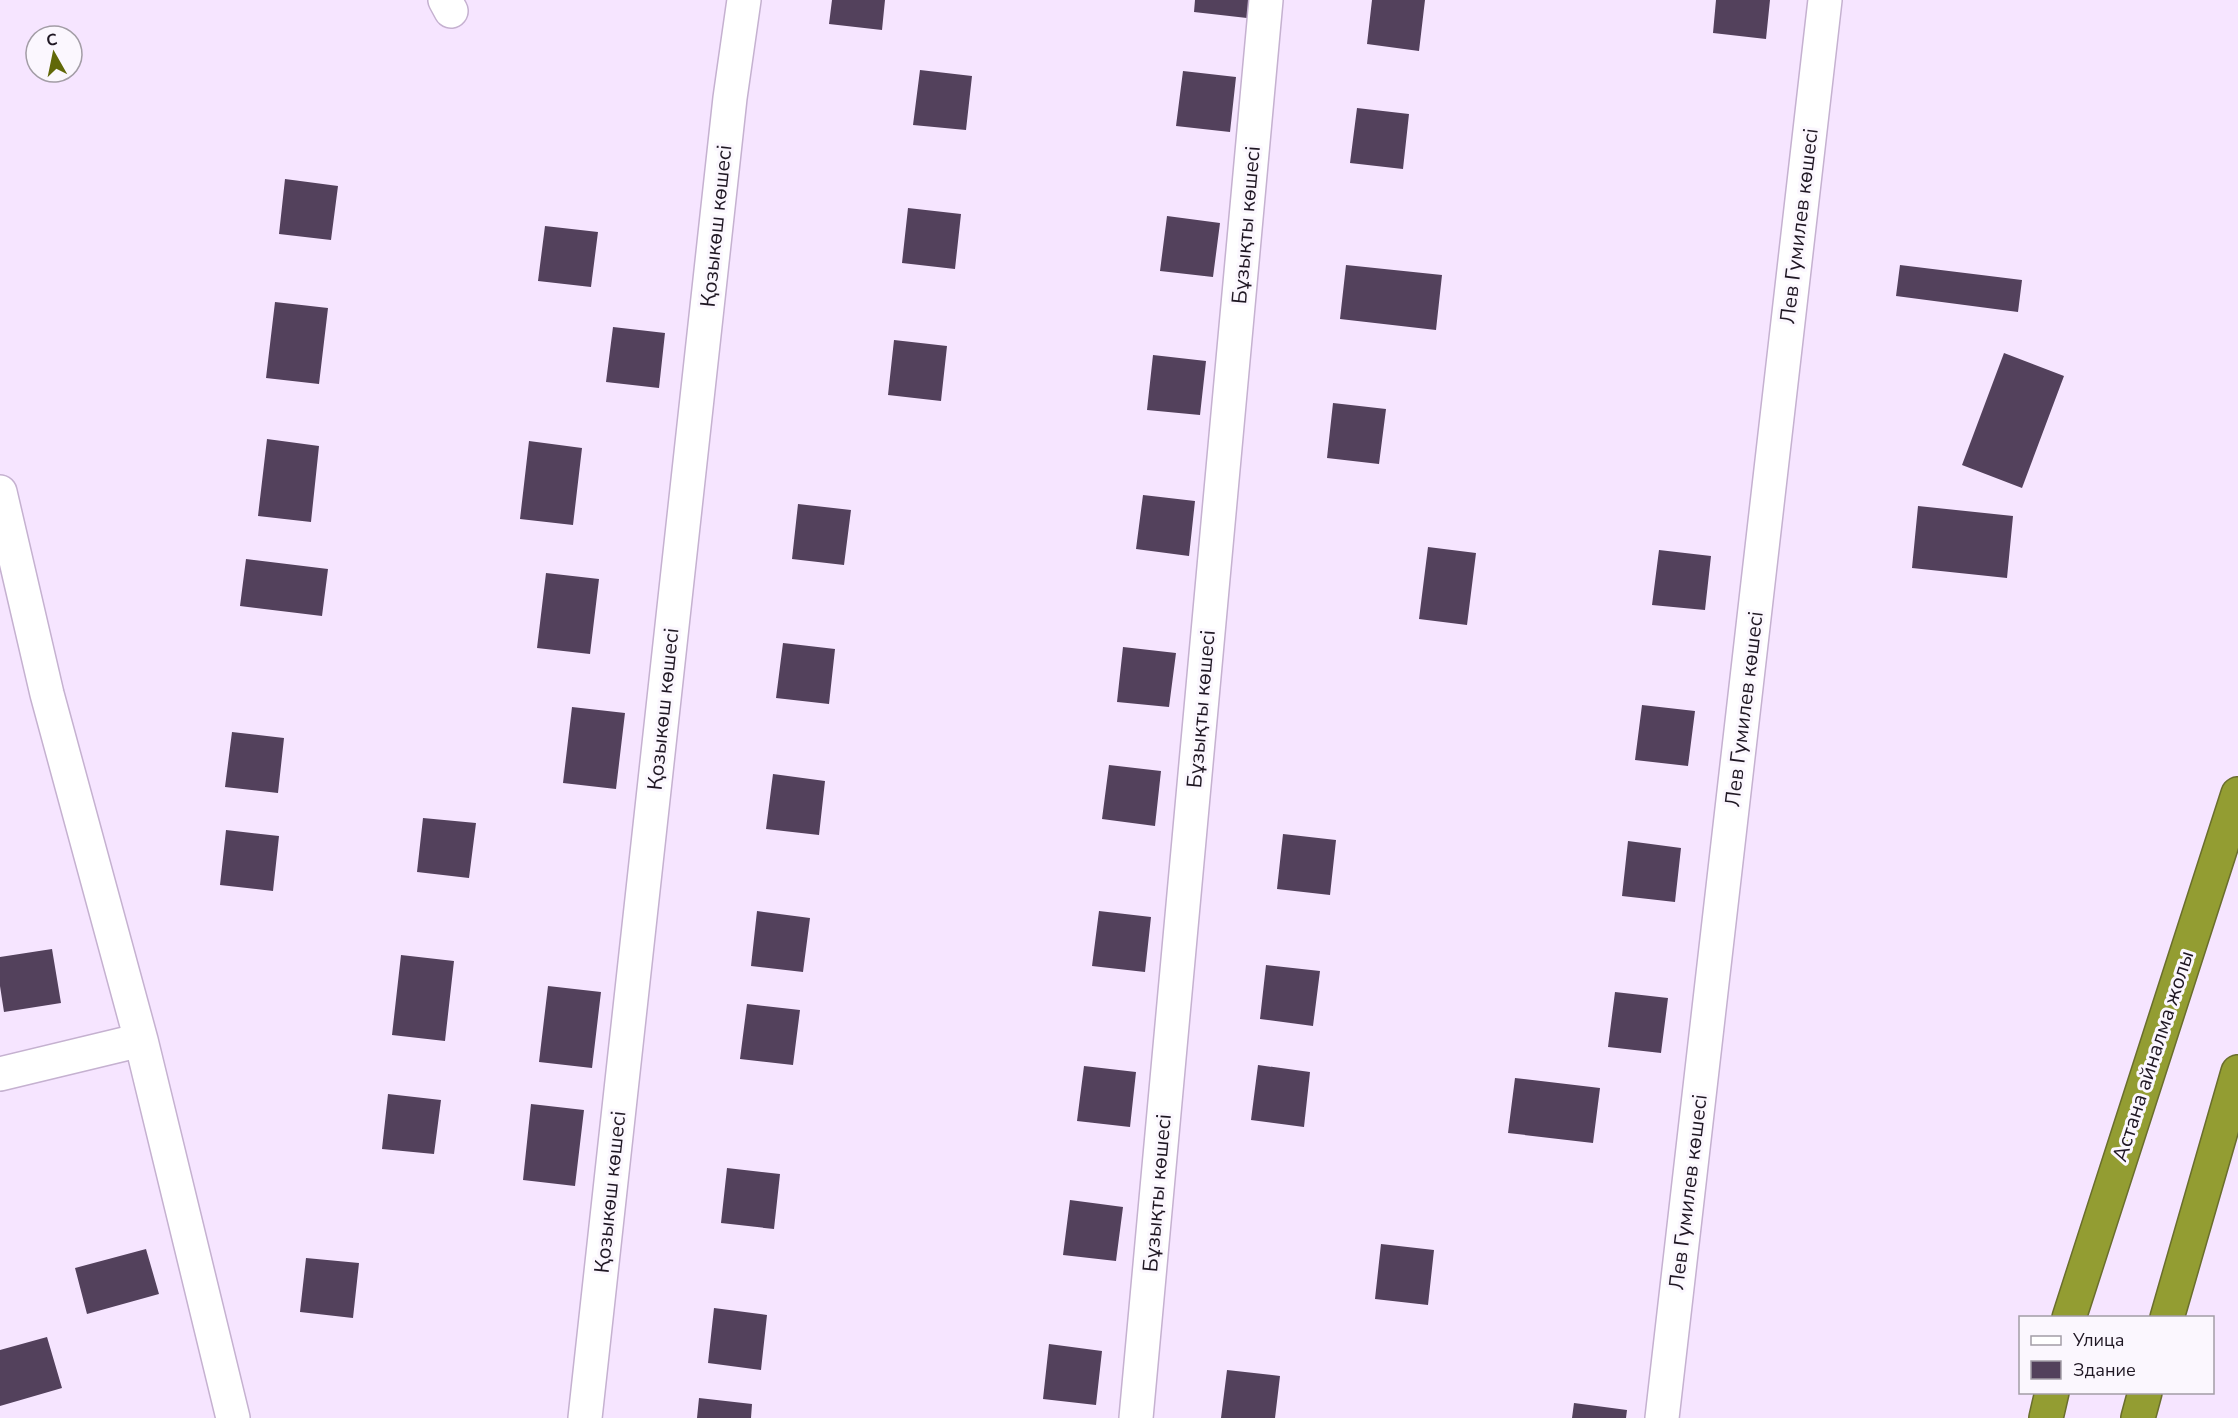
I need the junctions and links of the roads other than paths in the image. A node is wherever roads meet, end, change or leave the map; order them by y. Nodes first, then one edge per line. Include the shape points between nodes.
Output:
1 (744, 0) edge
2 (1266, 0) edge
3 (1825, 0) edge
4 (3, 510) edge
5 (2238, 794) edge
6 (141, 1040) junction
7 (2238, 1072) edge
8 (0, 1074) edge
9 (2069, 1316) edge
10 (2167, 1316) edge
11 (2052, 1394) edge
12 (2144, 1394) edge
13 (233, 1418) edge
14 (585, 1418) edge
15 (1136, 1418) edge
16 (1662, 1418) edge
17 (2046, 1418) edge
18 (2138, 1418) edge

1 - 14 street, Қозыкөш көшесі
2 - 15 street, Бұзықты көшесі
3 - 16 street, Лев Гумилев көшесі
4 - 6 street via 47,694
5 - 9 highway, Астана айналма жолы
6 - 8 street
6 - 13 street
7 - 10 highway
11 - 17 highway
12 - 18 highway

